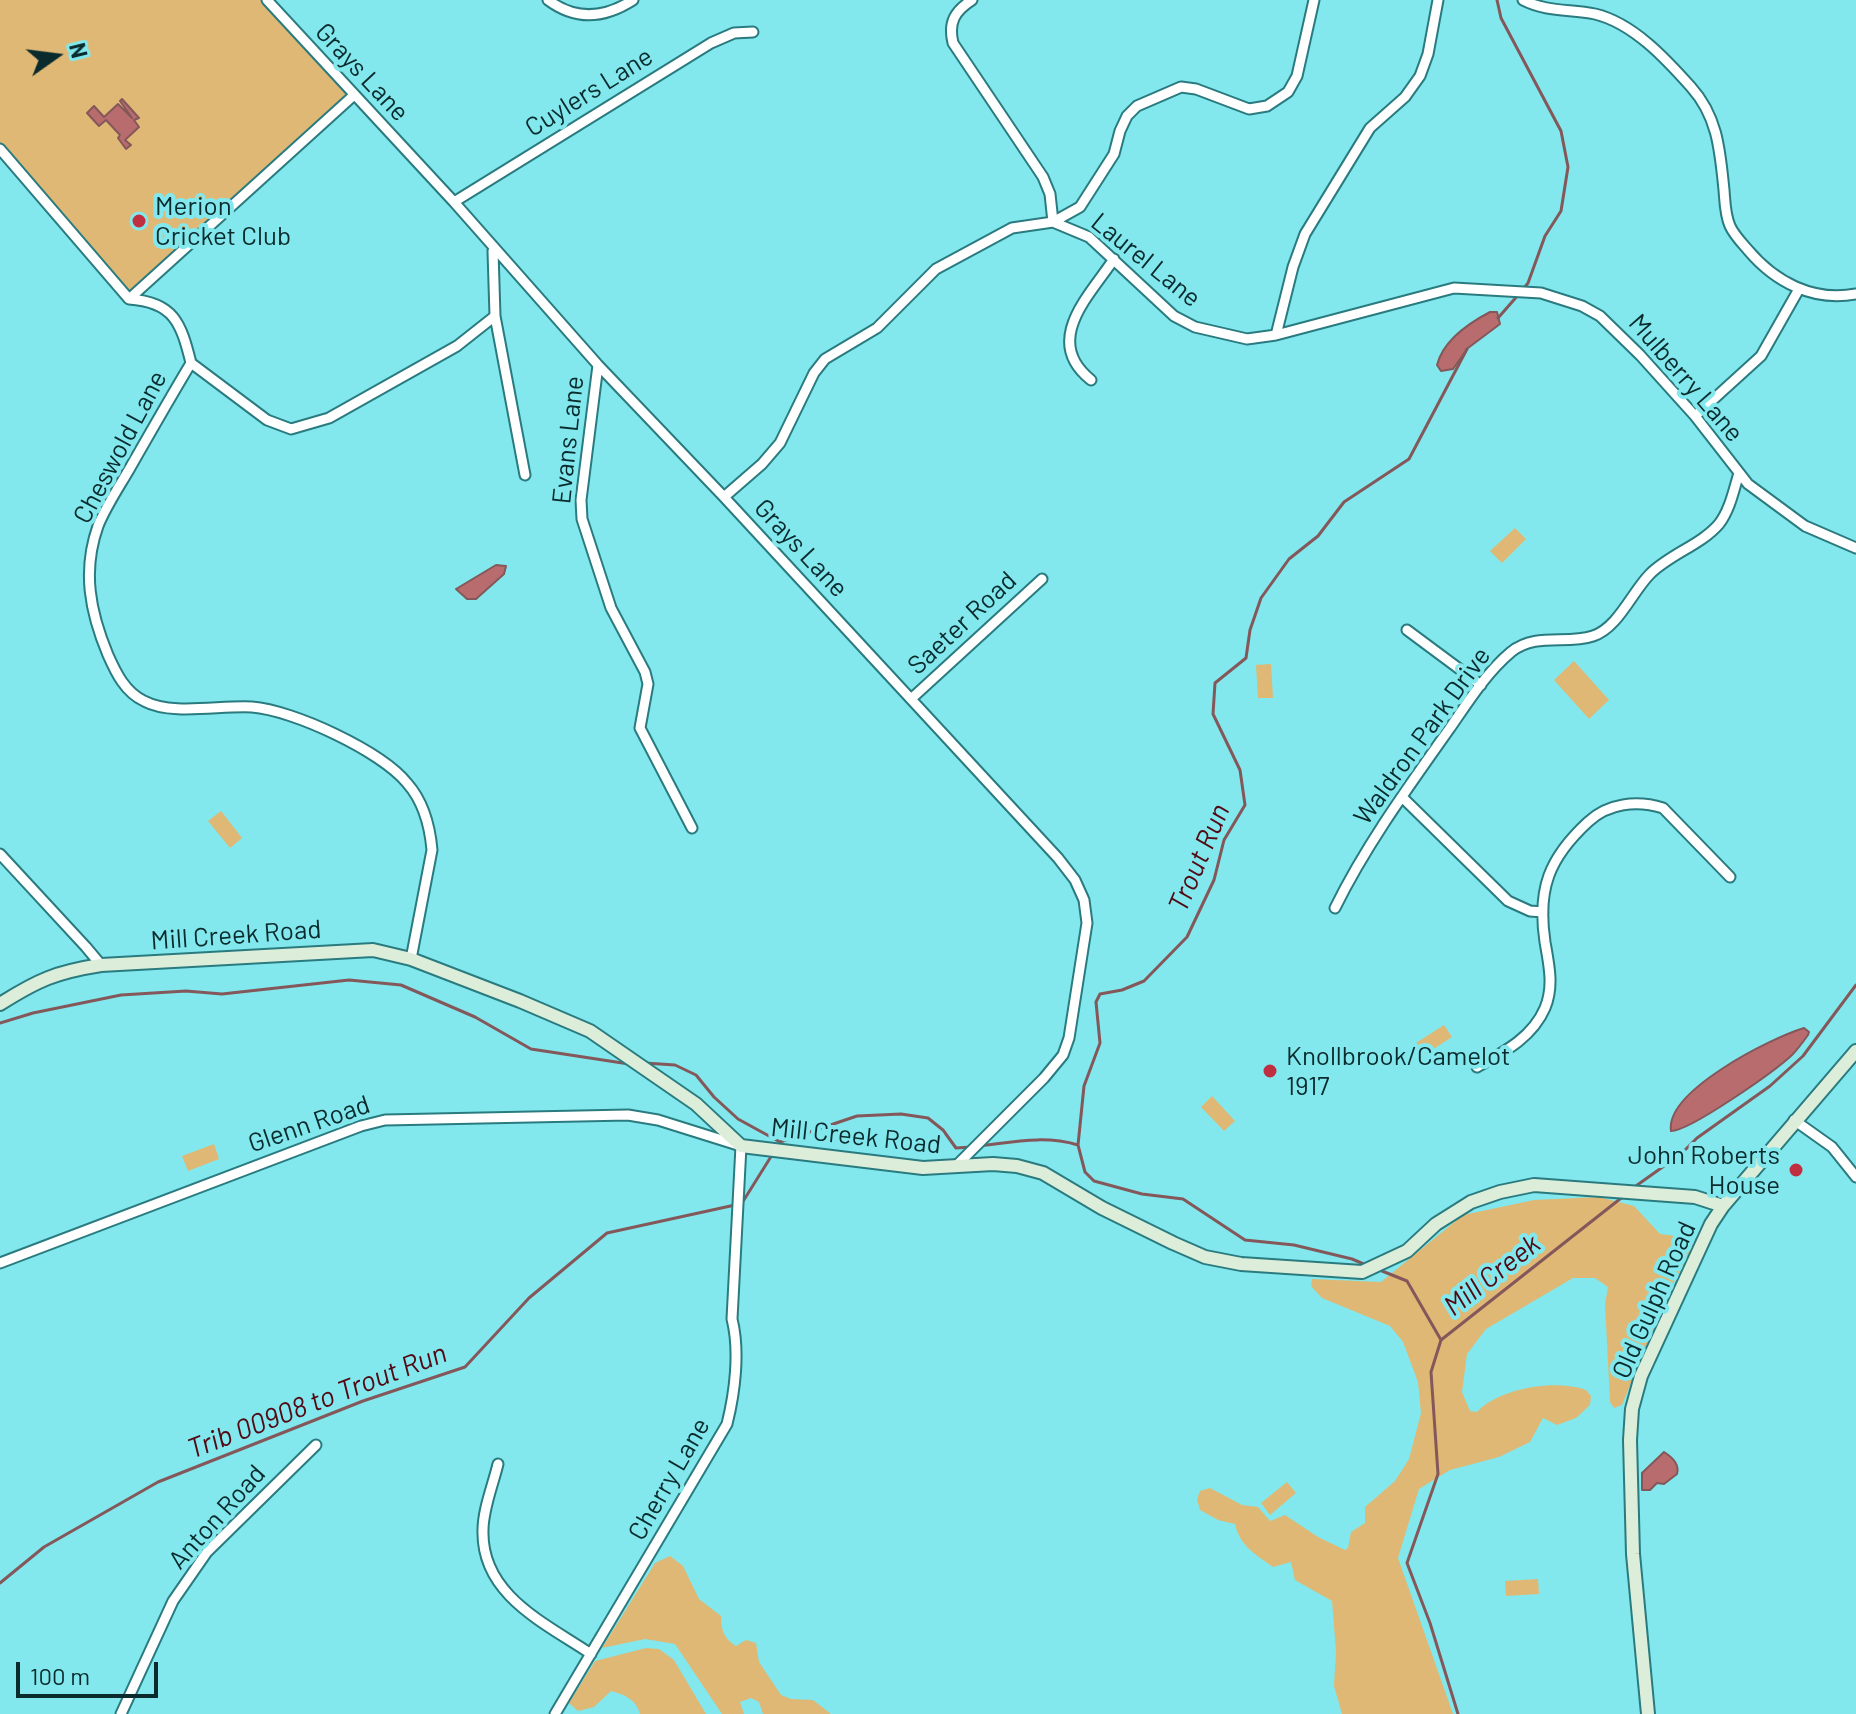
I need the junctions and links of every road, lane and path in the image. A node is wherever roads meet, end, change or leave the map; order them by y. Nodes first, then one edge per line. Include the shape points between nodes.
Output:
1 (267, 0) edge
2 (548, 0) edge
3 (633, 0) edge
4 (972, 0) edge
5 (1314, 0) edge
6 (1438, 0) edge
7 (1523, 0) edge
8 (753, 32) dead end
9 (353, 96) junction
10 (0, 149) edge
11 (454, 202) junction
12 (1053, 222) junction
13 (493, 250) junction
14 (1114, 259) junction
15 (1799, 289) junction
16 (1856, 294) edge
17 (129, 299) junction
18 (495, 316) junction
19 (1276, 335) junction
20 (191, 363) junction
21 (598, 365) junction
22 (1091, 380) dead end
23 (1695, 416) junction
24 (1739, 473) junction
25 (525, 475) dead end
26 (724, 497) junction
27 (1856, 548) edge
28 (1042, 579) dead end
29 (1407, 630) dead end
30 (1481, 685) junction
31 (911, 699) junction
32 (1403, 798) junction
33 (692, 828) dead end
34 (0, 854) edge
35 (1730, 877) dead end
36 (1335, 908) dead end
37 (1543, 912) junction
38 (411, 959) junction
39 (101, 965) junction
40 (0, 1004) edge
41 (1856, 1051) edge
42 (1477, 1067) dead end
43 (1794, 1120) junction
44 (741, 1146) junction
45 (954, 1168) junction
46 (1856, 1177) edge
47 (1723, 1206) junction
48 (0, 1263) edge
49 (316, 1445) dead end
50 (498, 1464) dead end
51 (591, 1654) junction
52 (121, 1714) edge
53 (555, 1714) edge
54 (1648, 1714) edge

1 - 9 street, Grays Lane
2 - 3 street via 563,10 597,16
4 - 12 street via 953,17 953,43 1043,177
5 - 12 street via 1297,76 1288,92 1267,106 1249,109 1187,87 1137,106 1080,207
6 - 19 street via 1420,76 1370,128 1305,234
7 - 15 street via 1614,21 1643,40 1692,88 1717,132 1731,228 1764,267
8 - 11 street, Cuylers Lane via 711,43
9 - 11 street, Grays Lane
9 - 17 street
10 - 17 street
11 - 13 street, Grays Lane
12 - 14 street, Laurel Lane via 1089,237
12 - 26 street, Laurel Lane via 1012,228 946,262 877,328 825,359 780,443
13 - 18 street
13 - 21 street, Grays Lane
14 - 19 street, Laurel Lane via 1174,316 1195,327 1247,339
14 - 22 street via 1071,325 1072,356
15 - 16 street
15 - 23 street via 1761,356
17 - 20 street, Cheswold Lane via 164,307 182,332
18 - 20 street via 457,346 329,418 291,429 267,420
18 - 25 street
19 - 23 street, Mulberry Lane via 1454,288 1528,292 1565,300 1600,316
20 - 38 street, Cheswold Lane via 99,524 88,580 95,623 120,679 144,702 164,708 276,710 374,755 403,778 421,806 432,850
21 - 26 street, Grays Lane
21 - 33 street, Evans Lane via 582,519 611,608 645,672 648,684 640,728
23 - 24 street, Mulberry Lane
24 - 27 street, Mulberry Lane via 1805,526
24 - 30 street, Waldron Park Drive via 1716,527 1648,575 1607,628 1588,638 1526,644 1511,652
26 - 31 street, Grays Lane
28 - 31 street, Saeter Road
29 - 30 street
30 - 32 street, Waldron Park Drive
31 - 45 street, Grays Lane via 1058,858 1084,900 1087,923 1063,1055
32 - 36 street, Waldron Park Drive
32 - 37 street via 1508,901
34 - 39 street
35 - 37 street via 1663,808 1619,805 1593,817 1558,854 1547,876
37 - 42 street via 1551,975 1545,1007 1528,1034
38 - 39 street, Mill Creek Road via 358,950
38 - 44 street, Mill Creek Road via 590,1031 696,1104
39 - 40 street, Mill Creek Road via 52,975
41 - 43 street, Old Gulph Road
43 - 46 street via 1832,1147
43 - 47 street, Old Gulph Road
44 - 45 street, Mill Creek Road
44 - 48 street, Glenn Road via 628,1115 385,1120
44 - 51 street, Cherry Lane via 732,1319 736,1336 727,1424
45 - 47 street, Mill Creek Road via 993,1164 1043,1173 1123,1218 1214,1259 1362,1272 1407,1251 1454,1212 1500,1192 1534,1185 1695,1197
47 - 54 street, Old Gulph Road via 1664,1323 1632,1409 1633,1554
49 - 52 street, Anton Road via 207,1552 173,1601
50 - 51 street via 482,1527 497,1582 512,1601
51 - 53 street, Cherry Lane

